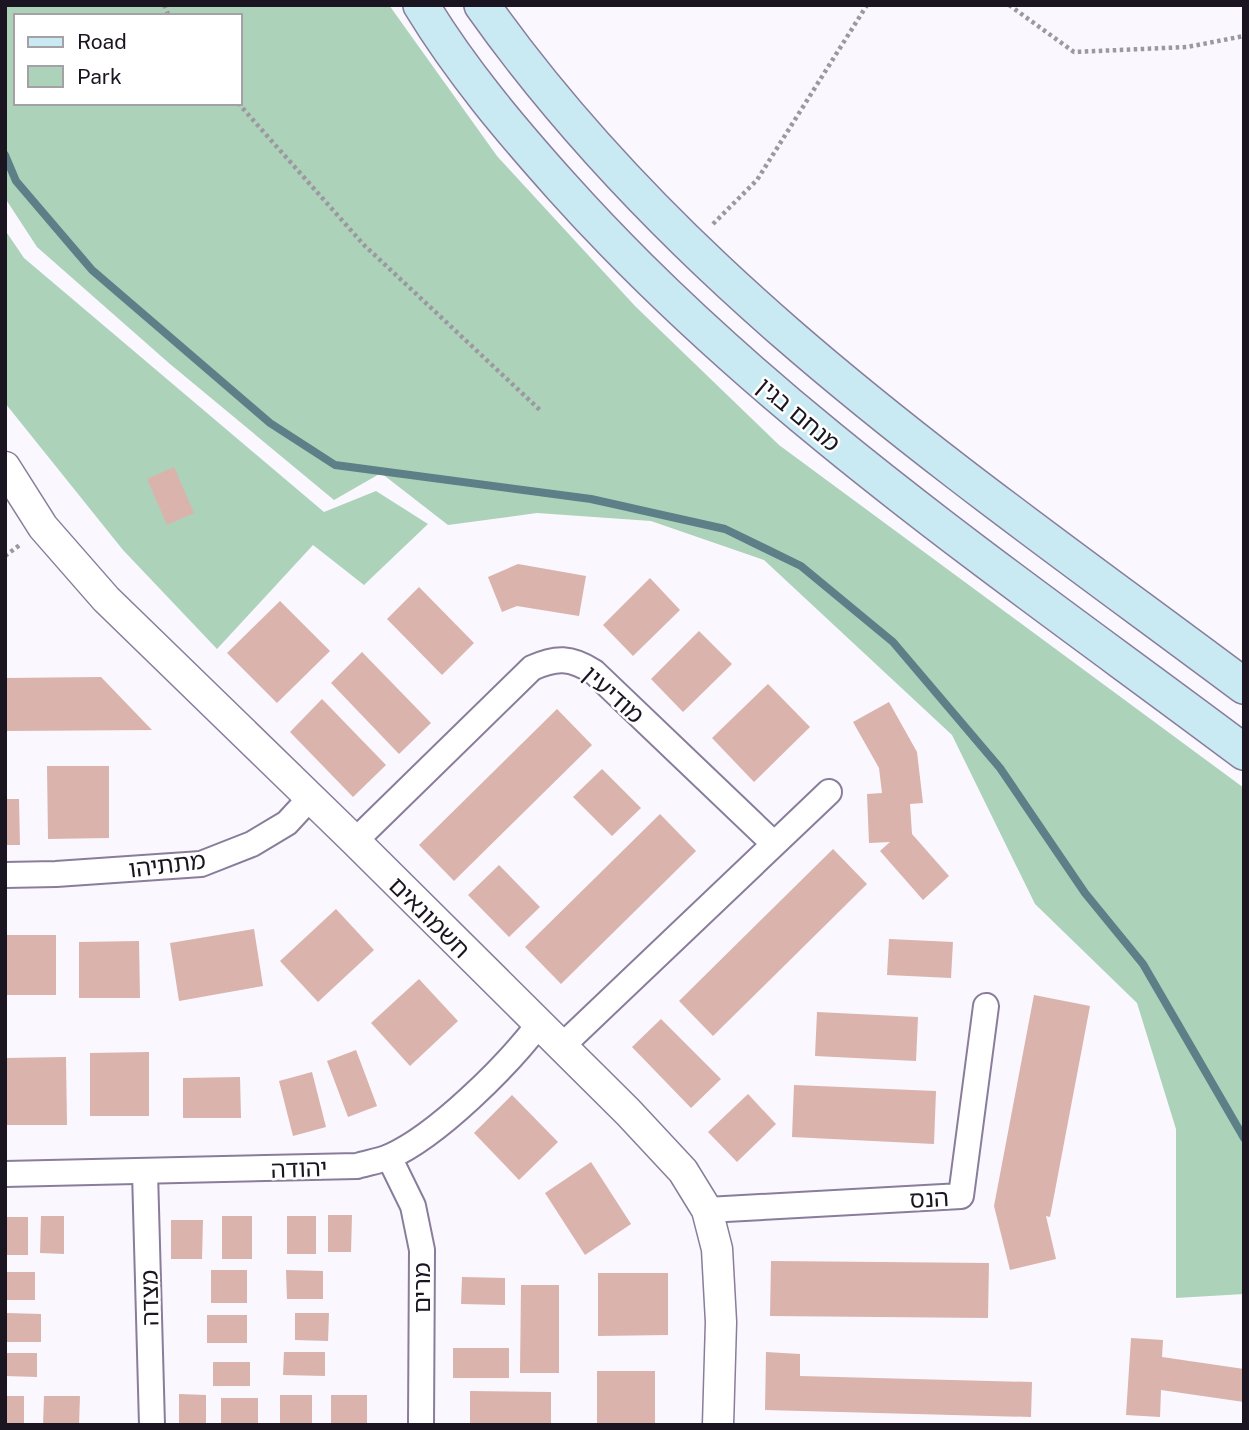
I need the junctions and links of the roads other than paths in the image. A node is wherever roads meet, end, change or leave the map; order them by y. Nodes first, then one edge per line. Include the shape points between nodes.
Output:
1 (421, 5) edge
2 (482, 5) edge
3 (5, 467) edge
4 (1244, 686) edge
5 (1244, 752) edge
6 (829, 792) dead end
7 (310, 798) junction
8 (355, 841) junction
9 (773, 843) junction
10 (5, 875) edge
11 (986, 1006) dead end
12 (539, 1024) junction
13 (561, 1046) junction
14 (389, 1157) junction
15 (145, 1172) junction
16 (5, 1174) edge
17 (707, 1210) junction
18 (152, 1425) edge
19 (421, 1425) edge
20 (718, 1425) edge

1 - 5 main road, מנחם בגין via 487,100 535,157 645,277 704,332 826,438
2 - 4 main road via 575,123 695,251 859,397
3 - 7 street, חשמונאים via 43,527 106,599
6 - 9 street
7 - 8 street, חשמונאים
7 - 10 street, מתתיהו via 287,823 252,844 201,864
8 - 9 street, מודיעין via 531,668 552,659 575,660 594,672
8 - 12 street, חשמונאים
9 - 13 street
11 - 17 street, הנס via 961,1196
12 - 13 street, חשמונאים
12 - 14 street, יהודה via 496,1073 439,1124
13 - 17 street, חשמונאים via 683,1171
14 - 15 street, יהודה via 357,1166
14 - 19 street, מרים via 413,1206 422,1250
15 - 16 street, יהודה
15 - 18 street, מצדה
17 - 20 street, חשמונאים via 717,1249 721,1322

